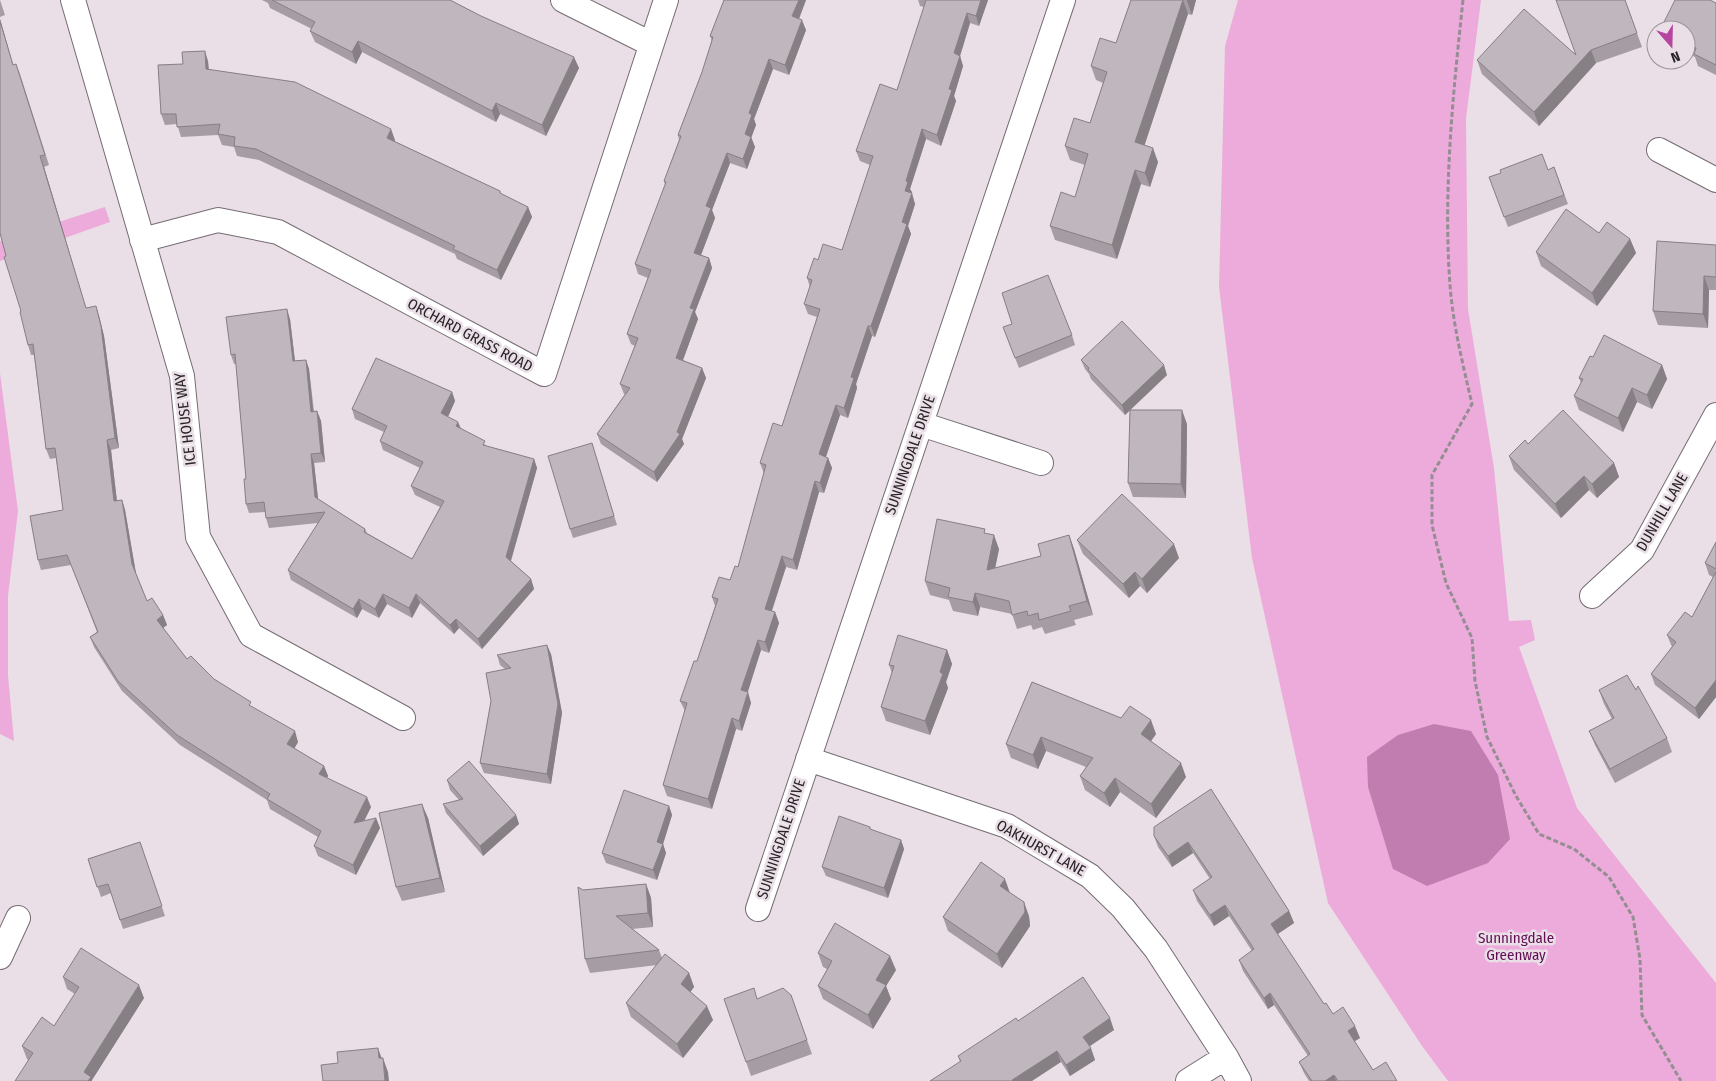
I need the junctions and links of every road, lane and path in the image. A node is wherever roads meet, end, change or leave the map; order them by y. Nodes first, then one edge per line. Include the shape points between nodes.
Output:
1 (73, 0) edge
2 (563, 0) edge
3 (666, 0) edge
4 (1063, 0) edge
5 (1463, 0) edge
6 (650, 44) junction
7 (1659, 150) dead end
8 (1716, 180) edge
9 (142, 240) junction
10 (1716, 415) edge
11 (921, 424) junction
12 (1040, 462) dead end
13 (1592, 596) dead end
14 (403, 718) dead end
15 (808, 760) junction
16 (758, 910) dead end
17 (18, 918) dead end
18 (0, 957) edge
19 (1226, 1057) junction
20 (1188, 1081) edge
21 (1239, 1081) edge
22 (1681, 1081) edge

1 - 9 street, ICE HOUSE WAY
2 - 6 street
3 - 6 street, ORCHARD GRASS ROAD
4 - 11 street, SUNNINGDALE DRIVE
5 - 22 path via 1447,214 1451,294 1472,404 1432,475 1432,525 1446,583 1472,638 1475,681 1487,737 1539,834 1574,849 1609,877 1633,917 1640,959 1642,1014
6 - 9 street, ORCHARD GRASS ROAD via 544,374 278,232 218,220
7 - 8 street
9 - 14 street, ICE HOUSE WAY via 182,376 198,537 251,636
10 - 13 street, DUNHILL LANE via 1642,550
11 - 12 street
11 - 15 street, SUNNINGDALE DRIVE
15 - 16 street, SUNNINGDALE DRIVE
15 - 19 street, OAKHURST LANE via 1007,826 1070,861 1123,908 1156,949
17 - 18 street
19 - 20 street
19 - 21 street, OAKHURST LANE

